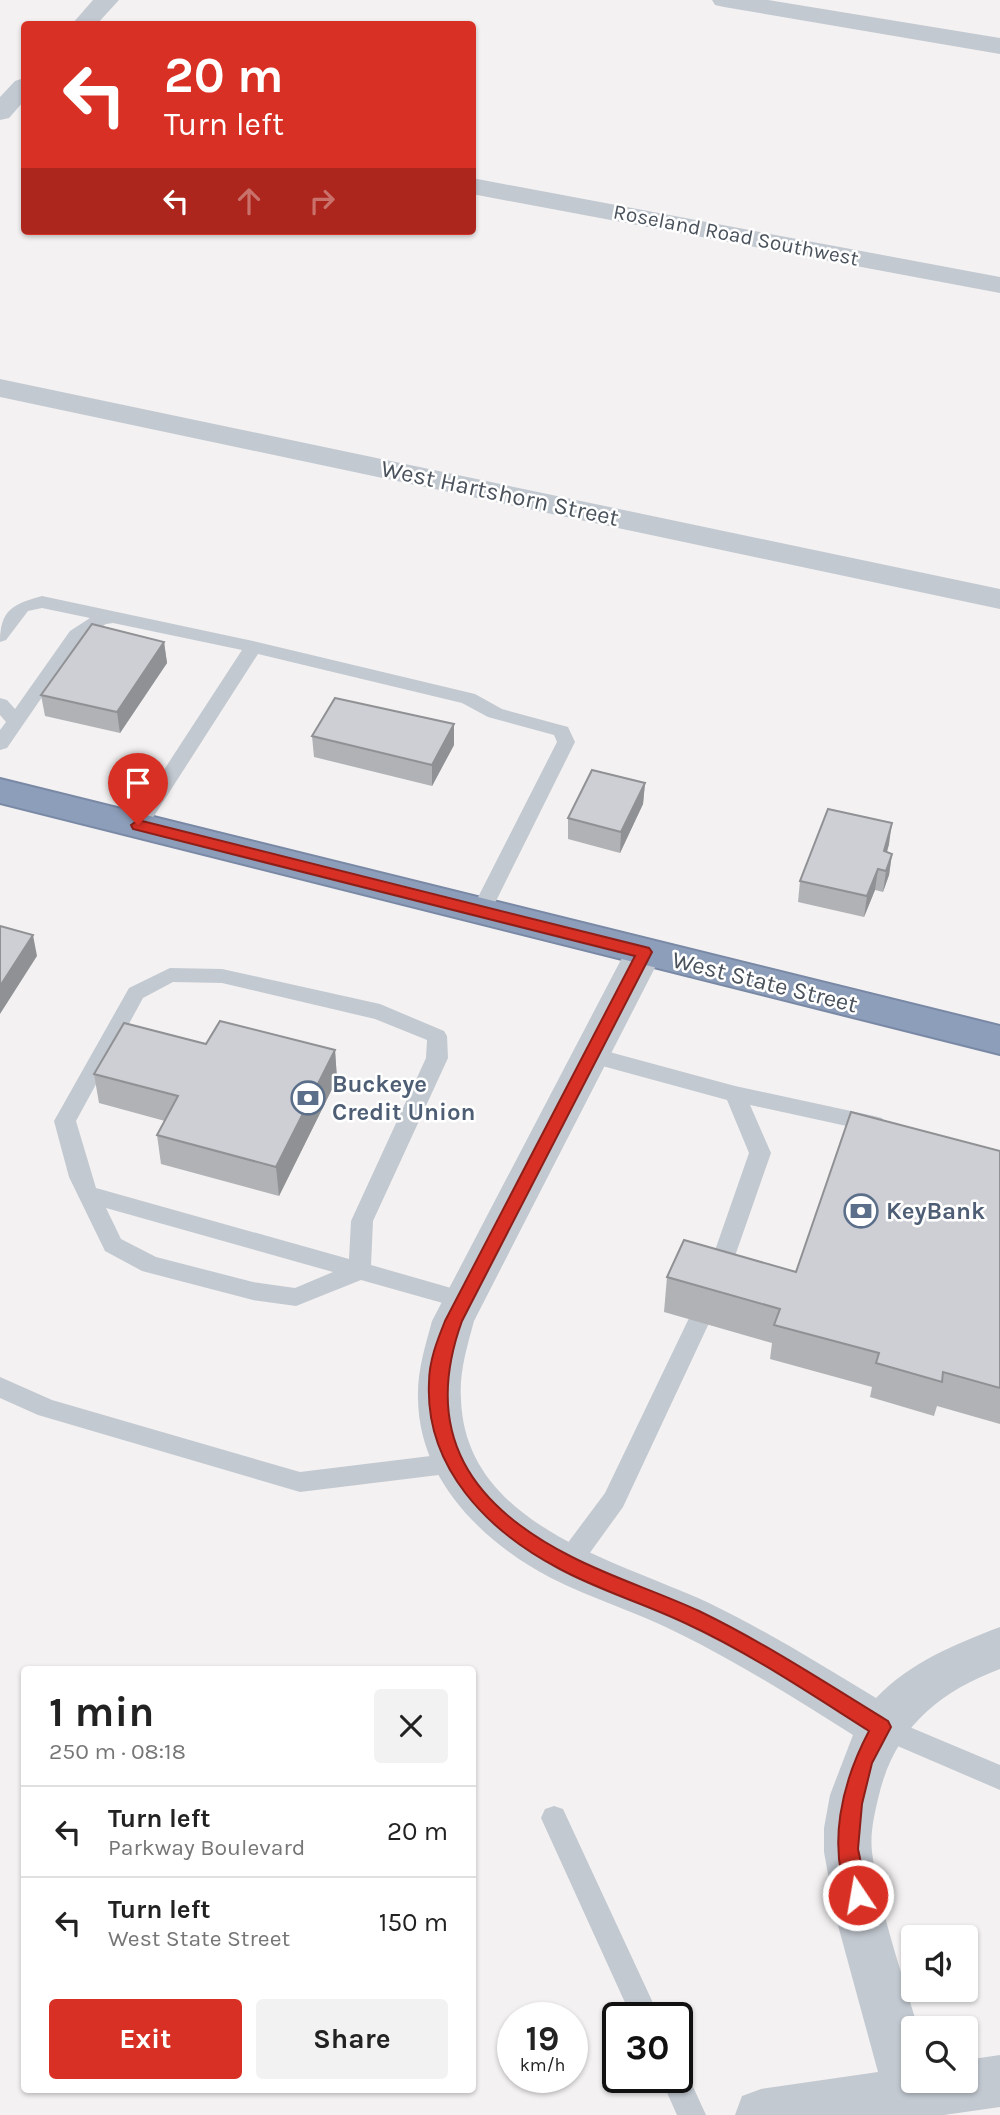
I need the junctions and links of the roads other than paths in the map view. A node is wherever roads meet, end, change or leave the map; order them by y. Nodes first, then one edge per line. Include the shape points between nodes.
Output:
1 (107, 0) edge
2 (724, 0) edge
3 (86, 21) edge
4 (1000, 46) edge
5 (476, 187) edge
6 (1000, 285) edge
7 (0, 388) edge
8 (1000, 599) edge
9 (113, 617) junction
10 (0, 636) edge
11 (253, 647) junction
12 (0, 704) edge
13 (16, 721) junction
14 (0, 744) edge
15 (3, 797) edge
16 (138, 825) junction
17 (481, 911) junction
18 (644, 952) junction
19 (1000, 1040) edge
20 (591, 1055) junction
21 (735, 1094) junction
22 (898, 1129) edge
23 (88, 1194) junction
24 (360, 1272) junction
25 (715, 1284) edge
26 (464, 1300) junction
27 (699, 1321) edge
28 (0, 1387) edge
29 (455, 1463) junction
30 (568, 1564) junction
31 (1000, 1648) edge
32 (881, 1727) junction
33 (1000, 1778) edge
34 (554, 1818) dead end
35 (639, 2002) edge
36 (1000, 2081) edge
37 (682, 2093) edge
38 (911, 2104) edge
39 (692, 2115) edge
40 (761, 2115) edge

1 - 3 street
2 - 4 street
5 - 6 street, Roseland Road Southwest
7 - 8 street, West Hartshorn Street
9 - 10 lane via 42,602 22,607
9 - 11 lane
9 - 13 lane via 76,635
11 - 16 lane
11 - 17 lane via 468,698 495,713 561,731 565,742 557,761
12 - 13 lane
13 - 14 lane
15 - 16 highway, West State Street
16 - 17 highway, West State Street
17 - 18 highway, West State Street
18 - 19 highway, West State Street
18 - 20 street
20 - 21 lane
20 - 26 street
21 - 22 lane
21 - 25 lane via 760,1153
23 - 24 lane
23 - 24 lane via 113,1245 150,1265 253,1292 296,1297
23 - 24 lane via 65,1121 136,993 170,975 222,976 380,1012 437,1036 437,1058 362,1221
24 - 26 lane
26 - 29 street via 443,1350 437,1380 438,1411
27 - 30 lane via 614,1500
28 - 29 lane via 46,1408 300,1482
29 - 30 street via 479,1499 505,1524
30 - 32 street via 692,1617 762,1653
31 - 32 street via 961,1661 909,1694
32 - 33 lane
32 - 38 street via 863,1762 852,1804 848,1849
34 - 35 lane
36 - 38 street
37 - 39 lane
38 - 40 street

